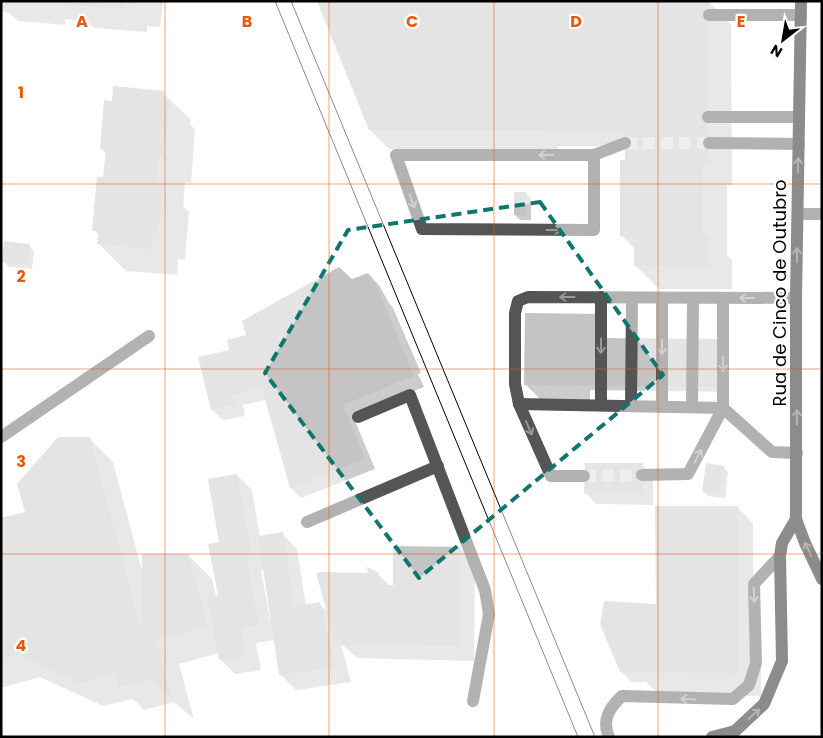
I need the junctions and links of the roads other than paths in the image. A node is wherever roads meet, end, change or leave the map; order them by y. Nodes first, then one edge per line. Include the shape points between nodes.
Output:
1 (801, 1) edge
2 (708, 15) dead end
3 (801, 15) junction
4 (708, 117) dead end
5 (799, 117) junction
6 (626, 143) tunnel mouth
7 (709, 143) tunnel mouth
8 (798, 144) junction
9 (594, 155) junction
10 (798, 214) junction
11 (822, 214) edge
12 (601, 297) junction
13 (632, 298) junction
14 (662, 298) junction
15 (693, 298) junction
16 (723, 298) junction
17 (796, 298) junction
18 (149, 336) dead end
19 (519, 404) junction
20 (601, 405) junction
21 (631, 406) junction
22 (662, 407) junction
23 (692, 407) junction
24 (723, 408) junction
25 (358, 417) dead end
26 (1, 437) edge
27 (797, 453) junction
28 (438, 466) junction
29 (642, 475) tunnel mouth
30 (584, 476) tunnel mouth
31 (796, 518) junction
32 (307, 522) dead end
33 (780, 556) junction
34 (822, 579) edge
35 (473, 701) dead end
36 (609, 737) edge
37 (712, 737) edge

1 - 3 main road, Rua de Cinco de Outubro
2 - 3 street
3 - 5 main road, Rua de Cinco de Outubro
4 - 5 street
5 - 8 main road, Rua de Cinco de Outubro
6 - 9 street
7 - 8 street
10 -> 8 main road, Rua de Cinco de Outubro
9 -> 9 street via 525,155 396,155 422,229 575,230 594,230
10 - 11 street
17 -> 10 main road, Rua de Cinco de Outubro
12 - 13 street
12 -> 19 street via 528,297 518,301 515,313 515,384
12 -> 20 street
13 - 14 street
13 - 21 street
14 - 15 street
14 -> 22 street
15 - 16 street
15 - 23 street
17 -> 16 street
16 -> 24 street
27 -> 17 main road, Rua de Cinco de Outubro
18 - 26 street
19 - 20 street
19 -> 30 street via 551,476
20 - 21 street
21 - 22 street
22 - 23 street
23 - 24 street
24 - 27 street via 772,452
29 -> 24 street via 688,474
25 - 28 street via 410,395
27 - 31 main road, Rua de Cinco de Outubro
28 - 32 street
28 - 35 street via 485,590 489,614
31 - 33 main road via 782,544
34 -> 31 main road, Rua de Cinco de Outubro
33 -> 36 street via 754,584 756,663 749,685 734,700 622,696 612,705 608,715 605,728
37 -> 33 main road via 735,731 764,704 782,661

